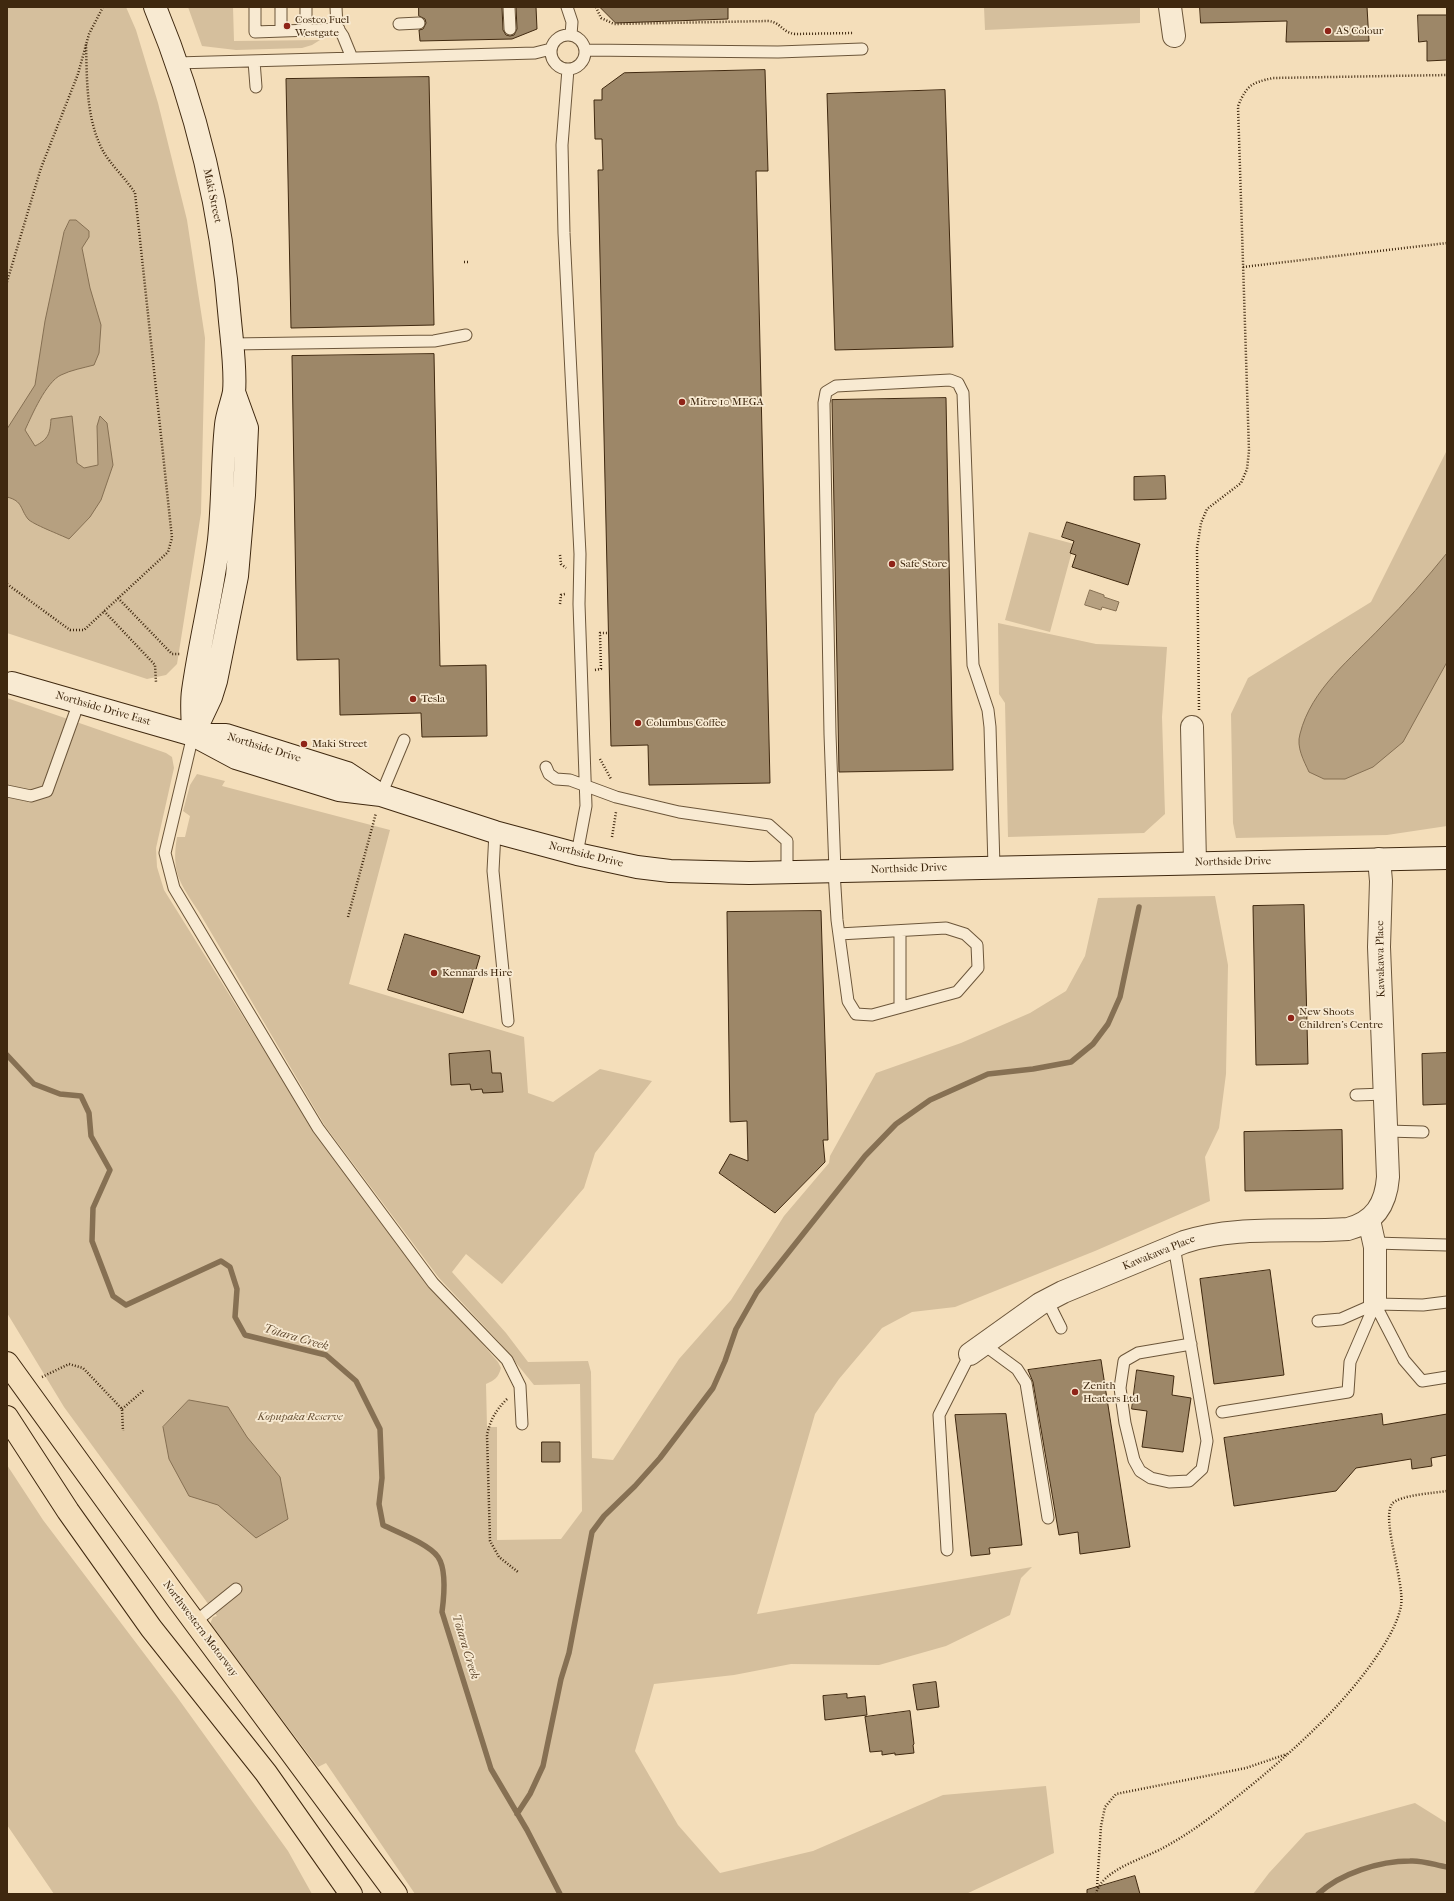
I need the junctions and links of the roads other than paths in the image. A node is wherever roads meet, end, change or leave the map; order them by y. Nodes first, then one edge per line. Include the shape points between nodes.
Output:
1 (155, 7) edge
2 (255, 7) edge
3 (281, 7) edge
4 (306, 7) edge
5 (336, 7) edge
6 (509, 7) edge
7 (566, 7) edge
8 (1170, 7) edge
9 (419, 23) dead end
10 (399, 24) dead end
11 (339, 29) junction
12 (510, 29) dead end
13 (306, 30) junction
14 (281, 31) junction
15 (571, 35) junction
16 (1174, 36) dead end
17 (862, 49) dead end
18 (551, 50) junction
19 (585, 50) junction
20 (352, 58) junction
21 (254, 61) junction
22 (176, 63) junction
23 (568, 69) junction
24 (256, 87) dead end
25 (466, 335) dead end
26 (232, 344) junction
27 (12, 683) dead end
28 (79, 702) junction
29 (1192, 727) road end
30 (193, 735) junction
31 (404, 740) dead end
32 (546, 767) dead end
33 (585, 787) junction
34 (7, 791) edge
35 (380, 795) junction
36 (496, 832) junction
37 (577, 854) junction
38 (1447, 858) edge
39 (1379, 860) junction
40 (1195, 863) junction
41 (994, 867) junction
42 (834, 871) junction
43 (787, 873) junction
44 (900, 931) junction
45 (839, 934) junction
46 (900, 1007) junction
47 (508, 1021) dead end
48 (1385, 1094) junction
49 (1356, 1095) dead end
50 (1387, 1131) junction
51 (1423, 1132) dead end
52 (1369, 1220) junction
53 (1374, 1243) junction
54 (1447, 1245) edge
55 (1174, 1246) junction
56 (1047, 1300) junction
57 (1447, 1302) edge
58 (1375, 1304) junction
59 (1318, 1321) dead end
60 (1062, 1328) dead end
61 (1191, 1344) junction
62 (976, 1349) junction
63 (7, 1363) edge
64 (1447, 1377) edge
65 (1222, 1412) dead end
66 (7, 1417) edge
67 (522, 1424) dead end
68 (1048, 1518) dead end
69 (947, 1550) dead end
70 (236, 1589) dead end
71 (195, 1622) junction
72 (351, 1894) edge
73 (396, 1894) edge

1 - 22 street, Maki Street
2 - 14 lane via 255,32
3 - 14 lane
4 - 13 lane
5 - 11 lane
6 - 12 lane
7 - 15 lane via 572,22
8 - 16 street
9 - 10 lane
11 - 13 lane
11 - 20 lane
13 - 14 lane
15 - 18 lane via 560,36 555,40
15 - 19 lane via 581,40
17 - 19 lane via 778,52
18 - 20 lane via 535,53
18 - 23 lane via 557,65
19 - 23 lane via 578,65
20 - 21 lane
21 - 22 lane
21 - 24 lane
22 - 26 street, Maki Street via 213,196 228,290
23 - 33 lane via 562,145 564,233 580,554 579,604
25 - 26 lane via 434,341
26 - 30 street, Maki Street via 234,392 247,428 237,576 216,681
27 - 28 street, Northside Drive East
28 - 30 street, Northside Drive East
28 - 34 lane via 47,791 31,796
29 - 40 street
30 - 35 street, Northside Drive via 236,758 339,790
30 - 67 lane via 165,853 174,888 318,1128 433,1283 507,1360 520,1386
31 - 35 lane
32 - 33 lane via 549,774 556,779 570,780
33 - 37 lane via 586,806
33 - 43 lane via 679,812 769,825 787,841
35 - 36 street, Northside Drive
36 - 37 street, Northside Drive
36 - 47 lane via 493,871
37 - 43 street, Northside Drive via 637,868 670,871
38 - 39 street, Northside Drive
39 - 40 street, Northside Drive
39 - 48 street, Kawakawa Place via 1379,947
40 - 41 street, Northside Drive
41 - 42 street, Northside Drive
41 - 42 lane via 990,727 988,710 973,665 963,393 958,383 950,380 836,386 826,392 824,403
42 - 43 street, Northside Drive
42 - 45 lane
44 - 45 lane
44 - 46 lane
44 - 46 lane via 946,928 965,934 977,945 978,968 957,992
45 - 46 lane via 848,1001 856,1014 872,1015
48 - 49 lane
48 - 50 street, Kawakawa Place
50 - 51 lane
50 - 52 street, Kawakawa Place via 1387,1189 1378,1210
52 - 53 street
52 - 55 street, Kawakawa Place via 1348,1229 1228,1232 1204,1236
53 - 54 lane
53 - 58 street
55 - 56 street, Kawakawa Place
55 - 61 lane
56 - 60 lane
56 - 62 street, Kawakawa Place
57 - 58 lane via 1423,1305
58 - 59 lane via 1341,1319
58 - 64 lane via 1404,1360 1422,1381
58 - 65 lane via 1350,1362 1348,1392
61 - 61 lane via 1207,1441 1202,1469 1189,1481 1169,1482 1151,1478 1140,1471 1134,1460 1125,1423 1120,1388 1124,1361 1138,1353
62 - 68 lane via 1017,1369 1026,1384
62 - 69 lane via 939,1415
63 - 71 highway, Northwestern Motorway
66 - 72 highway via 68,1511 151,1628 266,1773
70 - 71 lane
71 - 73 highway, Northwestern Motorway

